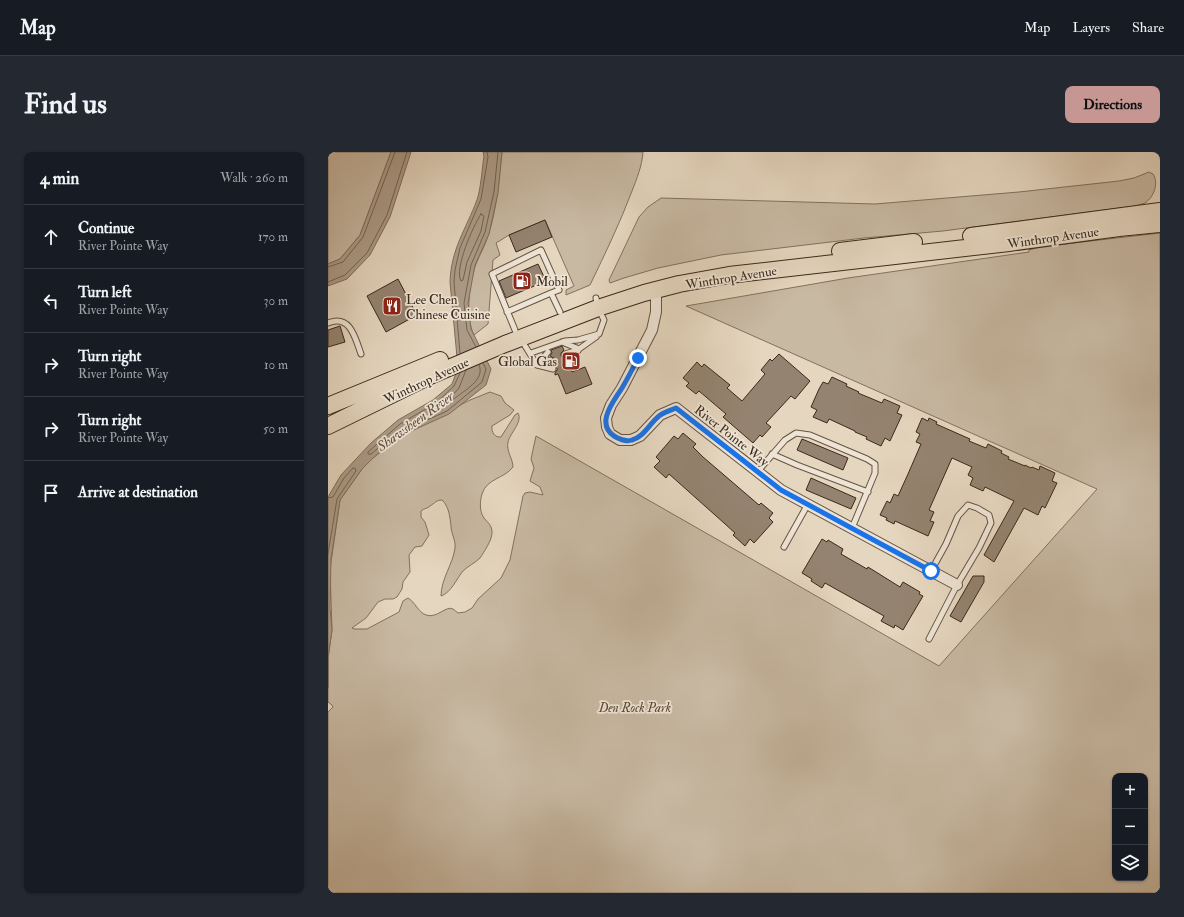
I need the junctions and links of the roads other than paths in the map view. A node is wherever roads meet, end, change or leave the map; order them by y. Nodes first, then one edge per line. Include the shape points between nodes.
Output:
1 (1160, 211) edge
2 (1160, 224) edge
3 (655, 285) junction
4 (551, 293) junction
5 (597, 303) junction
6 (507, 312) junction
7 (561, 316) junction
8 (328, 322) edge
9 (517, 334) junction
10 (600, 334) junction
11 (563, 344) junction
12 (578, 349) junction
13 (548, 352) dead end
14 (531, 353) junction
15 (361, 354) dead end
16 (565, 354) dead end
17 (550, 360) dead end
18 (452, 361) junction
19 (569, 364) dead end
20 (537, 365) junction
21 (553, 369) dead end
22 (328, 406) edge
23 (328, 426) edge
24 (772, 454) junction
25 (758, 471) junction
26 (868, 492) junction
27 (808, 504) junction
28 (852, 528) junction
29 (784, 547) dead end
30 (931, 571) junction
31 (957, 585) junction
32 (928, 639) dead end

1 - 3 highway, Winthrop Avenue via 748,262 699,270
2 - 3 highway, Winthrop Avenue
3 - 5 highway, Winthrop Avenue
3 - 25 street, River Pointe Way via 656,312 652,330 611,405 606,418 610,434 620,440 631,440 640,436 660,415 676,408
4 - 6 lane
4 - 6 lane via 559,290 541,250 492,274
4 - 7 lane
5 - 7 highway, Winthrop Avenue
5 - 10 lane via 604,320
6 - 9 lane
7 - 9 highway, Winthrop Avenue
8 - 15 lane via 342,320 348,324
9 - 14 lane
9 - 18 highway, Winthrop Avenue
10 - 11 lane
10 - 12 lane
11 - 12 lane
11 - 14 lane
12 - 16 lane
12 - 19 lane
13 - 20 lane
14 - 20 lane
17 - 20 lane
18 - 22 highway, Winthrop Avenue
18 - 23 highway, Winthrop Avenue via 430,376
20 - 21 lane
24 - 25 lane
24 - 26 lane
24 - 26 lane via 796,433 810,435 874,464
25 - 27 street, River Pointe Way via 781,490
26 - 28 lane
27 - 28 street, River Pointe Way
27 - 29 lane
28 - 30 street, River Pointe Way
30 - 31 street, River Pointe Way
30 - 31 lane via 958,516 968,505 977,508 989,516 991,522
31 - 32 lane

